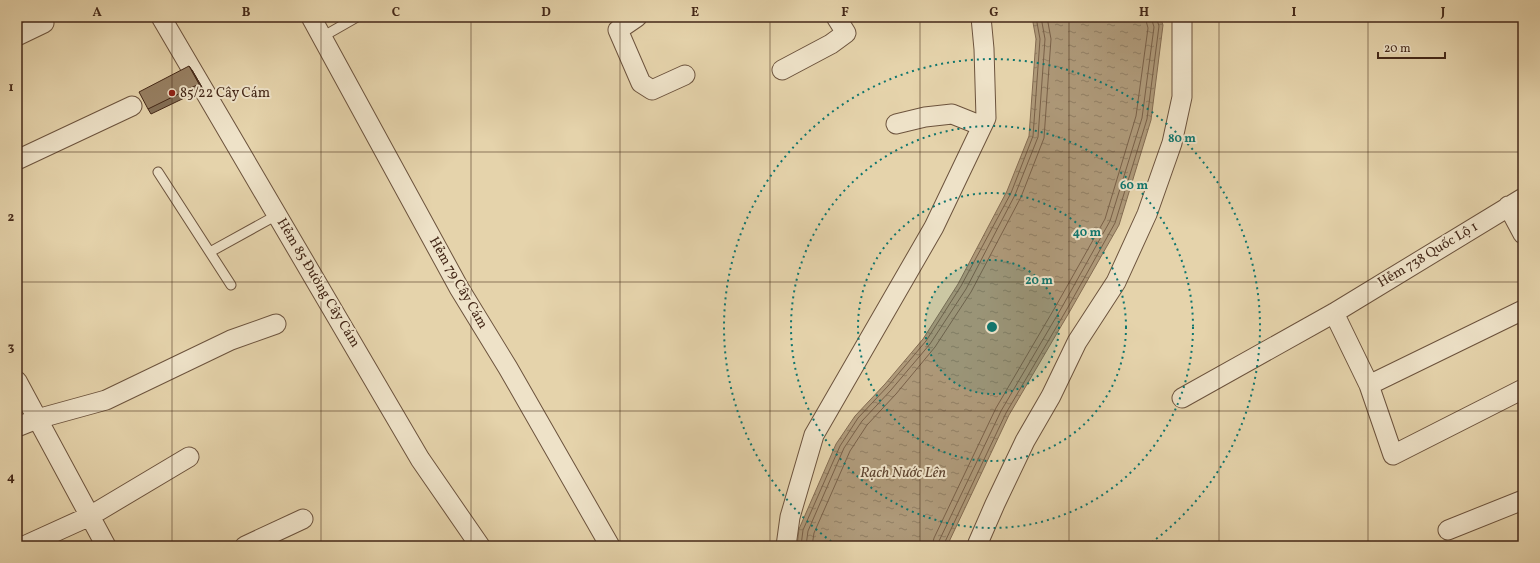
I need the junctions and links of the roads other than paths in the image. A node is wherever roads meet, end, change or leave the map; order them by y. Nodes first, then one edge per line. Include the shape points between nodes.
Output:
1 (161, 17) edge
2 (312, 17) edge
3 (356, 17) edge
4 (637, 17) edge
5 (836, 17) edge
6 (981, 17) edge
7 (1182, 17) edge
8 (44, 23) dead end
9 (17, 36) edge
10 (322, 37) junction
11 (782, 70) dead end
12 (685, 75) dead end
13 (132, 106) dead end
14 (896, 124) dead end
15 (982, 126) junction
16 (17, 160) edge
17 (158, 172) dead end
18 (1515, 202) edge
19 (277, 215) junction
20 (1523, 234) edge
21 (210, 252) junction
22 (231, 285) dead end
23 (1523, 310) edge
24 (1334, 313) junction
25 (276, 324) dead end
26 (17, 381) edge
27 (1369, 385) junction
28 (1523, 389) edge
29 (1182, 398) dead end
30 (37, 419) junction
31 (17, 427) edge
32 (189, 457) dead end
33 (1523, 500) edge
34 (90, 516) junction
35 (303, 519) dead end
36 (1448, 530) dead end
37 (24, 546) edge
38 (106, 546) edge
39 (245, 546) edge
40 (480, 546) edge
41 (610, 546) edge
42 (786, 546) edge
43 (978, 546) edge

1 - 19 street, Hẻm 85 Đường Cây Cám
2 - 10 street, Hẻm 79 Cây Cám
3 - 10 lane
4 - 12 street via 618,30 641,83 652,90
5 - 11 street via 846,33 831,44
6 - 15 street via 986,118
7 - 43 street via 1182,97 1172,143 1147,214 1116,282 1077,342 1025,441
8 - 9 street
10 - 41 street, Hẻm 79 Cây Cám via 459,288
13 - 16 street
14 - 15 street via 952,114
15 - 42 street via 934,227 814,435 790,517
17 - 21 lane
18 - 20 street
18 - 24 street, Hẻm 738 Quốc Lộ 1
19 - 21 lane
19 - 40 street, Hẻm 85 Đường Cây Cám via 420,459
21 - 22 lane
23 - 27 street
24 - 27 street
24 - 29 street, Hẻm 738 Quốc Lộ 1
25 - 30 street via 232,340 106,400
26 - 30 street
27 - 28 street via 1393,455
30 - 31 street
30 - 34 street
32 - 34 street
33 - 36 street
34 - 37 street
34 - 38 street
35 - 39 street

